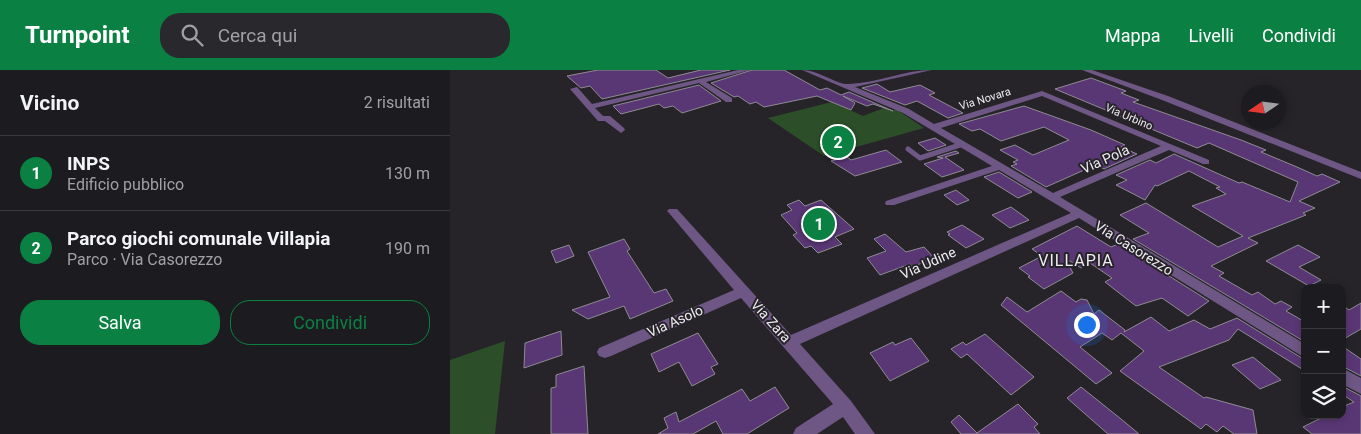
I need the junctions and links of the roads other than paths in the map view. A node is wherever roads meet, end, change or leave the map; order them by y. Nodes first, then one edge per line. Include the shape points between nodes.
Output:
1 (747, 70) edge
2 (805, 70) edge
3 (929, 70) edge
4 (1084, 70) edge
5 (700, 81) junction
6 (846, 87) junction
7 (574, 89) dead end
8 (1042, 93) joint
9 (729, 100) dead end
10 (589, 107) junction
11 (934, 126) junction
12 (621, 130) dead end
13 (963, 144) junction
14 (1169, 146) junction
15 (908, 149) dead end
16 (1206, 162) dead end
17 (1000, 166) junction
18 (1361, 176) edge
19 (1052, 197) junction
20 (890, 203) dead end
21 (673, 211) dead end
22 (1080, 214) junction
23 (744, 291) junction
24 (789, 342) junction
25 (1301, 350) edge
26 (605, 352) dead end
27 (1346, 378) edge
28 (1361, 387) edge
29 (845, 406) junction
30 (802, 434) edge
31 (866, 434) edge

1 - 5 street
2 - 6 street, Via Casorezzo
3 - 6 street
4 - 18 street
5 - 9 street
5 - 10 street
6 - 11 street, Via Casorezzo
7 - 10 street
8 - 11 street, Via Novara
8 - 14 street, Via Urbino
10 - 12 street via 601,119 607,118
11 - 13 street, Via Casorezzo
13 - 15 lane via 920,158
13 - 17 street, Via Casorezzo
14 - 16 street, Via Urbino
14 - 19 street, Via Pola
17 - 19 street, Via Casorezzo
17 - 20 street
19 - 22 street, Via Casorezzo
21 - 23 street, Via Zara
22 - 24 street, Via Udine
22 - 25 street, Via Casorezzo
23 - 24 street, Via Zara
23 - 26 street, Via Asolo
24 - 29 street, Via Zara
27 - 28 street
29 - 30 street
29 - 31 street, Via Zara

